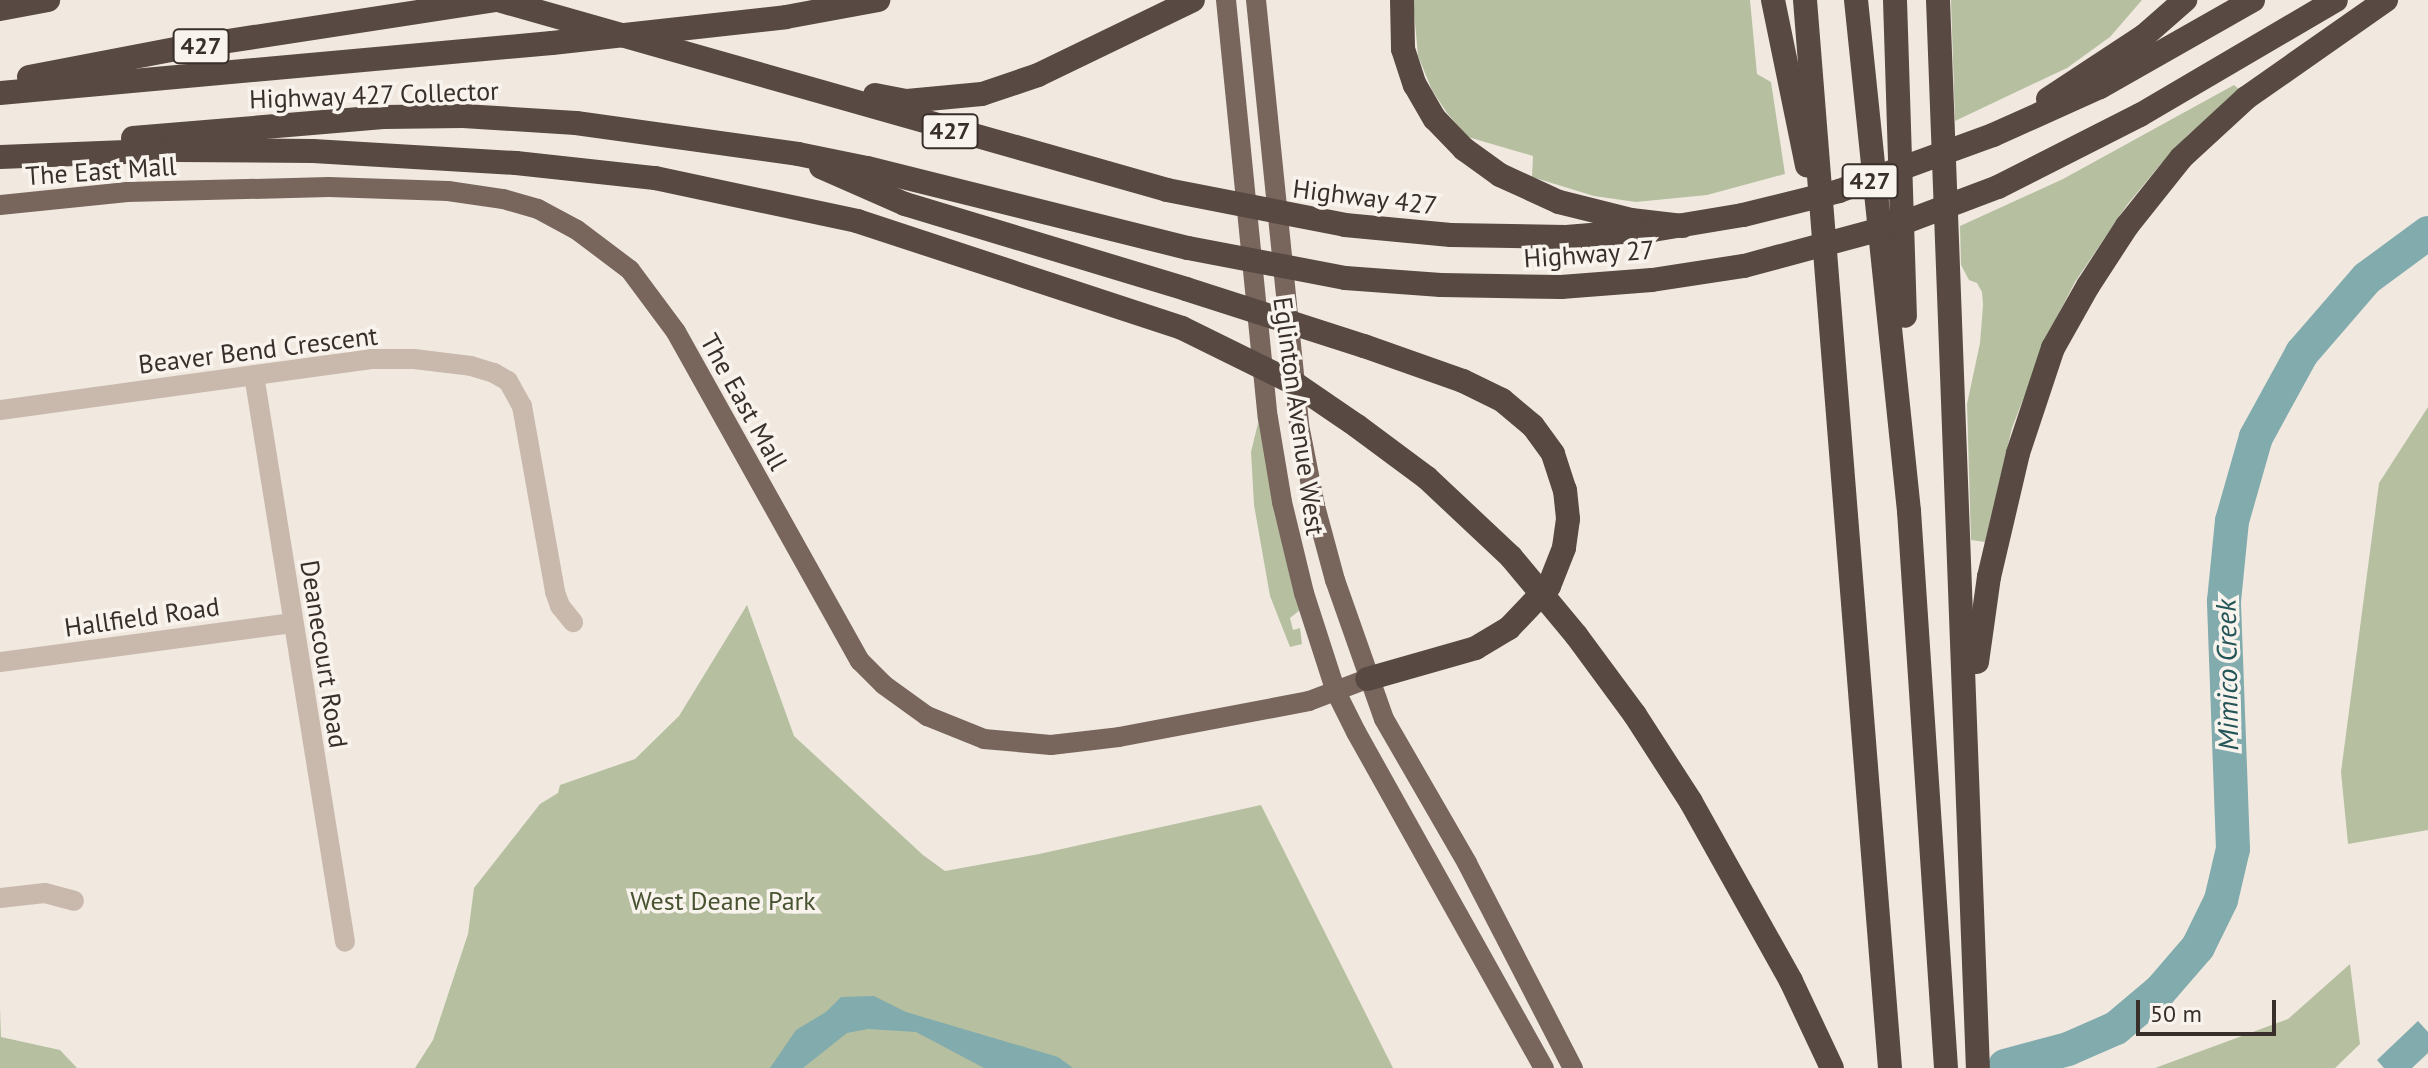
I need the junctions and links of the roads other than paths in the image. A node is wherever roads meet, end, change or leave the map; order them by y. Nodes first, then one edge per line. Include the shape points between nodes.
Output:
1 (48, 0) edge
2 (497, 0) edge
3 (878, 0) edge
4 (1193, 0) edge
5 (1226, 0) edge
6 (1256, 0) edge
7 (1402, 0) edge
8 (1773, 0) edge
9 (1805, 0) edge
10 (1856, 0) edge
11 (1895, 0) edge
12 (1938, 0) edge
13 (2185, 0) edge
14 (2253, 0) edge
15 (2336, 0) edge
16 (2386, 0) edge
17 (0, 9) edge
18 (735, 67) junction
19 (0, 82) edge
20 (0, 93) edge
21 (1993, 135) junction
22 (798, 154) junction
23 (0, 156) edge
24 (0, 205) edge
25 (1683, 226) junction
26 (1827, 274) junction
27 (254, 375) junction
28 (0, 410) edge
29 (1909, 511) junction
30 (573, 622) dead end
31 (292, 623) junction
32 (0, 662) edge
33 (1367, 679) junction
34 (1336, 692) junction
35 (1970, 788) junction
36 (0, 898) edge
37 (74, 901) dead end
38 (345, 942) dead end
39 (1544, 1068) edge
40 (1573, 1068) edge
41 (1832, 1068) edge
42 (1890, 1068) edge
43 (1946, 1068) edge
44 (1978, 1068) edge

1 - 17 highway
2 - 18 highway, 427
2 - 19 highway, 427
3 - 20 highway, bridge via 786,17 552,43
4 - 18 highway via 1038,75 982,94 907,101
5 - 34 main road, Eglinton Avenue West via 1274,456 1293,550
6 - 33 main road, Eglinton Avenue West via 1300,430 1318,520
7 - 25 highway via 1403,49 1415,85 1435,119 1464,149 1500,175 1559,202
8 - 26 highway
9 - 26 highway
10 - 29 highway
11 - 29 highway
12 - 35 highway
13 - 21 highway via 2144,36
14 - 21 highway via 2100,87
15 - 22 highway, Highway 27, bridge via 2140,115 1998,187 1900,224 1744,266 1652,280 1561,287 1345,278 1188,248
16 - 35 highway via 2246,98 2181,158 2127,226 2053,348 2018,453 1989,577 1974,698
18 - 25 highway, Highway 427 / 427, bridge via 1167,190 1345,225 1527,238
21 - 25 highway, Highway 427 / 427, bridge via 1839,191
22 - 23 highway, Highway 427 Collector via 644,131 463,116 250,125
22 - 33 highway, bridge via 843,180 905,204 1463,381 1502,400 1533,426 1553,454 1568,519 1564,548 1549,586 1509,628 1476,648
23 - 41 highway, bridge via 326,151 655,178 857,221 1182,328 1294,383 1427,478 1511,557 1576,635 1691,802 1791,981
24 - 34 main road, The East Mall via 127,192 329,187 448,191 538,209 601,244 649,292 860,661 927,716 984,739 1051,745 1261,712
26 - 42 highway
27 - 28 street, Beaver Bend Crescent
27 - 30 street, Beaver Bend Crescent via 324,363 414,359 471,366 508,381 522,406 555,592
27 - 31 street, Deanecourt Road
29 - 43 highway
31 - 32 street, Hallfield Road
31 - 38 street, Deanecourt Road
33 - 34 main road, The East Mall
33 - 40 main road, Eglinton Avenue West via 1390,732 1467,863
34 - 39 main road, Eglinton Avenue West
35 - 44 highway
36 - 37 street via 45,893

